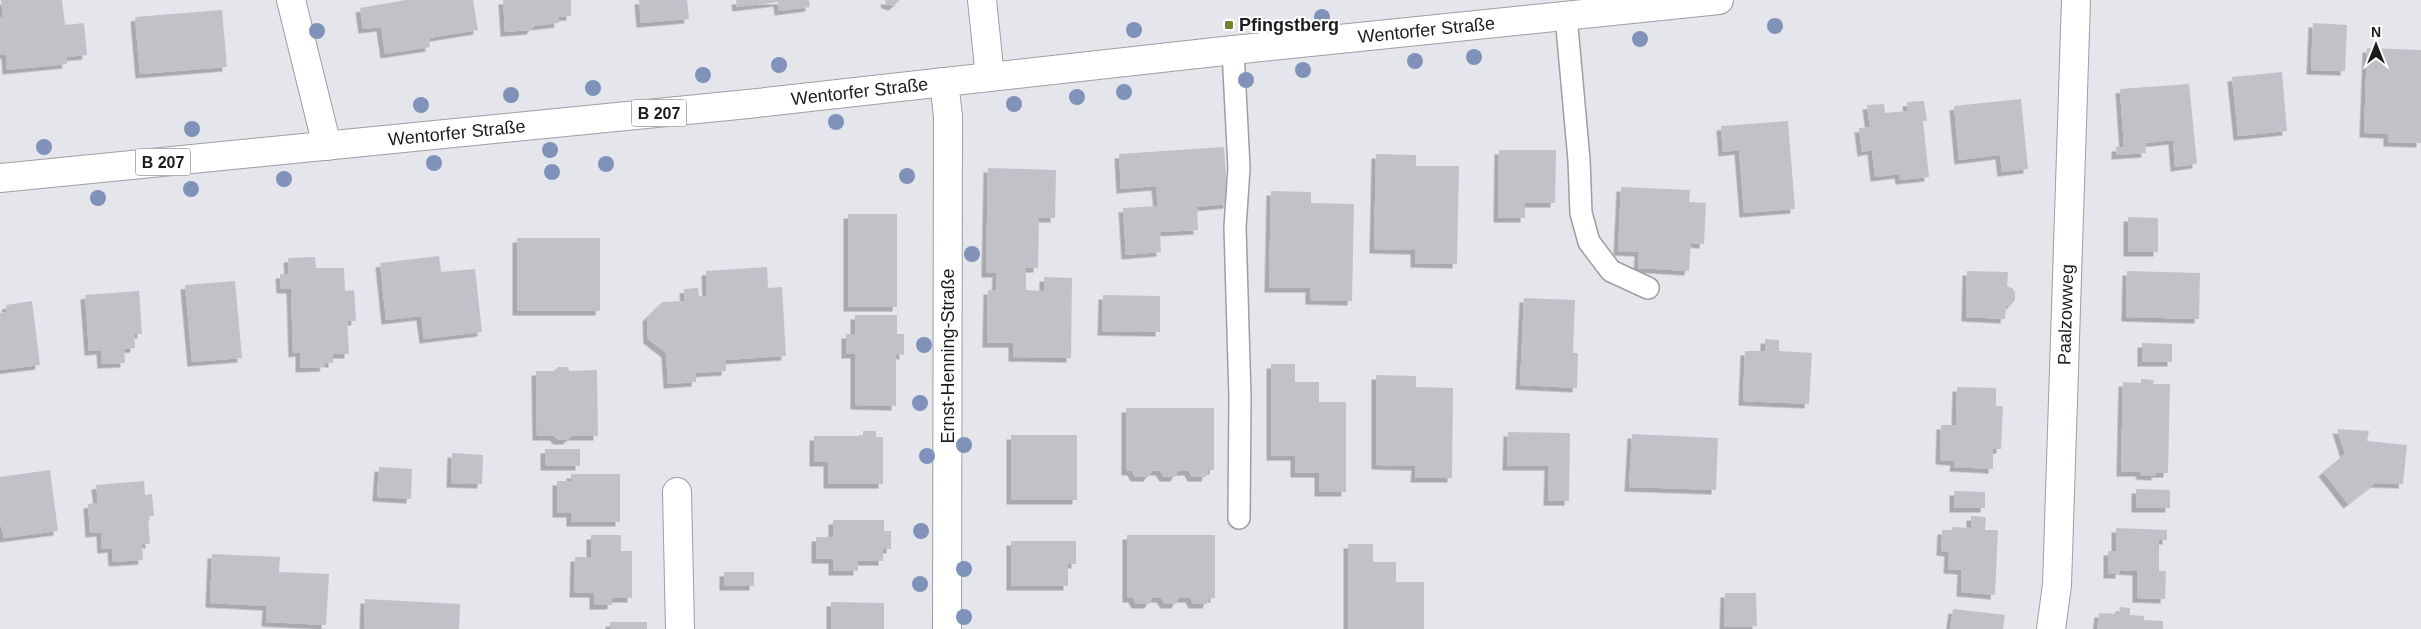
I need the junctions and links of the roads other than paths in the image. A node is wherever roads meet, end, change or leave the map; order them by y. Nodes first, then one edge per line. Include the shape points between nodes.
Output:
1 (292, 0) edge
2 (982, 0) edge
3 (1719, 0) edge
4 (2076, 0) edge
5 (1566, 16) junction
6 (1233, 50) junction
7 (990, 77) junction
8 (944, 82) junction
9 (327, 146) junction
10 (0, 178) edge
11 (1648, 288) dead end
12 (677, 492) dead end
13 (1239, 518) dead end
14 (680, 629) edge
15 (948, 629) edge
16 (2051, 629) edge

1 - 9 main road
2 - 7 main road
3 - 5 main road, Wentorfer Straße / B 207
4 - 16 main road, Paalzowweg via 2057,585
5 - 6 main road, Wentorfer Straße / B 207
5 - 11 lane via 1581,213 1589,242 1611,271
6 - 7 main road, Wentorfer Straße / B 207
6 - 13 lane via 1239,168 1235,227 1240,396
7 - 8 main road, Wentorfer Straße / B 207
8 - 9 main road, Wentorfer Straße / B 207
8 - 15 main road, Ernst-Henning-Straße via 948,116
9 - 10 main road, Wentorfer Straße / B 207
12 - 14 main road

